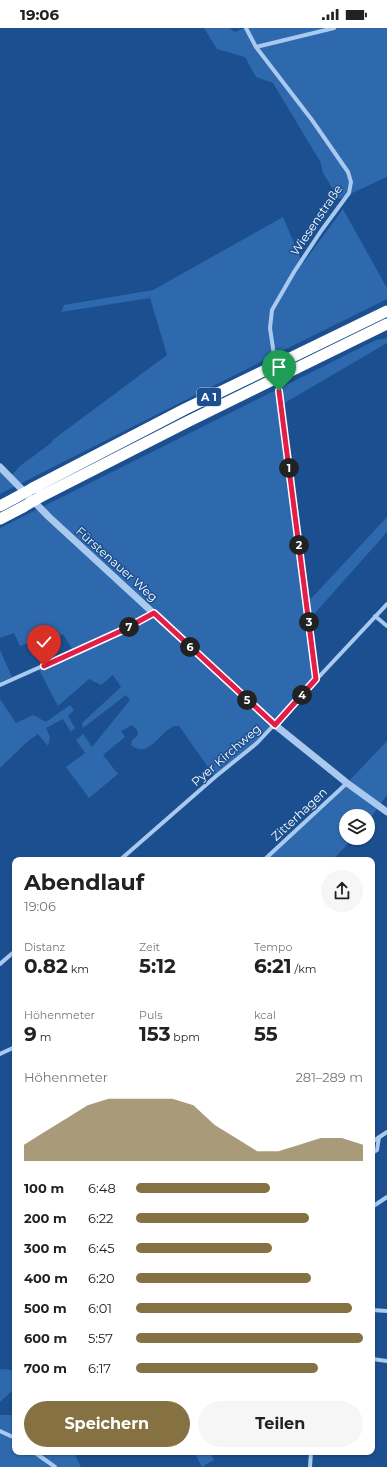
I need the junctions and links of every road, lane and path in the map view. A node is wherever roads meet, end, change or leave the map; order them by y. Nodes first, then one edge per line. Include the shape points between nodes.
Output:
1 (246, 28) edge
2 (334, 28) edge
3 (256, 48) junction
4 (387, 310) edge
5 (387, 324) edge
6 (274, 355) dead end
7 (279, 391) tunnel mouth
8 (2, 470) edge
9 (0, 506) edge
10 (0, 519) edge
11 (387, 604) edge
12 (154, 613) junction
13 (375, 616) junction
14 (387, 626) edge
15 (316, 679) junction
16 (0, 686) edge
17 (275, 725) junction
18 (347, 783) junction
19 (387, 812) edge
20 (123, 857) edge
21 (267, 857) edge
22 (12, 954) edge
23 (0, 964) edge
24 (12, 1048) edge
25 (0, 1054) edge
26 (387, 1132) edge
27 (379, 1137) junction
28 (375, 1140) edge
29 (375, 1151) edge
30 (387, 1197) edge
31 (375, 1205) edge
32 (375, 1310) edge
33 (387, 1311) edge
34 (375, 1359) edge
35 (387, 1361) edge
36 (0, 1431) edge
37 (12, 1437) edge
38 (38, 1455) edge
39 (311, 1455) edge
40 (55, 1467) edge
41 (310, 1467) edge

1 - 3 street, Wiesenstraße
2 - 3 street
3 - 6 street, Wiesenstraße via 327,142 348,172 351,182 349,193 317,236 272,310 270,328
4 - 9 highway, A 1, bridge via 185,409
5 - 10 highway, A 1, bridge via 187,422
7 - 15 street
8 - 12 street, Fürstenauer Weg via 49,517
11 - 13 street, Pyer Kirchweg
12 - 16 street via 121,631
12 - 17 street, Fürstenauer Weg
13 - 14 street
13 - 15 street, Pyer Kirchweg
15 - 17 street, Pyer Kirchweg
17 - 18 street, Fürstenauer Weg
17 - 20 street, Pyer Kirchweg
18 - 19 street, Fürstenauer Weg
18 - 21 street, Zitterhagen
22 - 23 street
24 - 25 street
26 - 27 street
27 - 28 street
27 - 29 street
30 - 31 street
32 - 33 street
34 - 35 street
36 - 37 street
38 - 40 street
39 - 41 street

